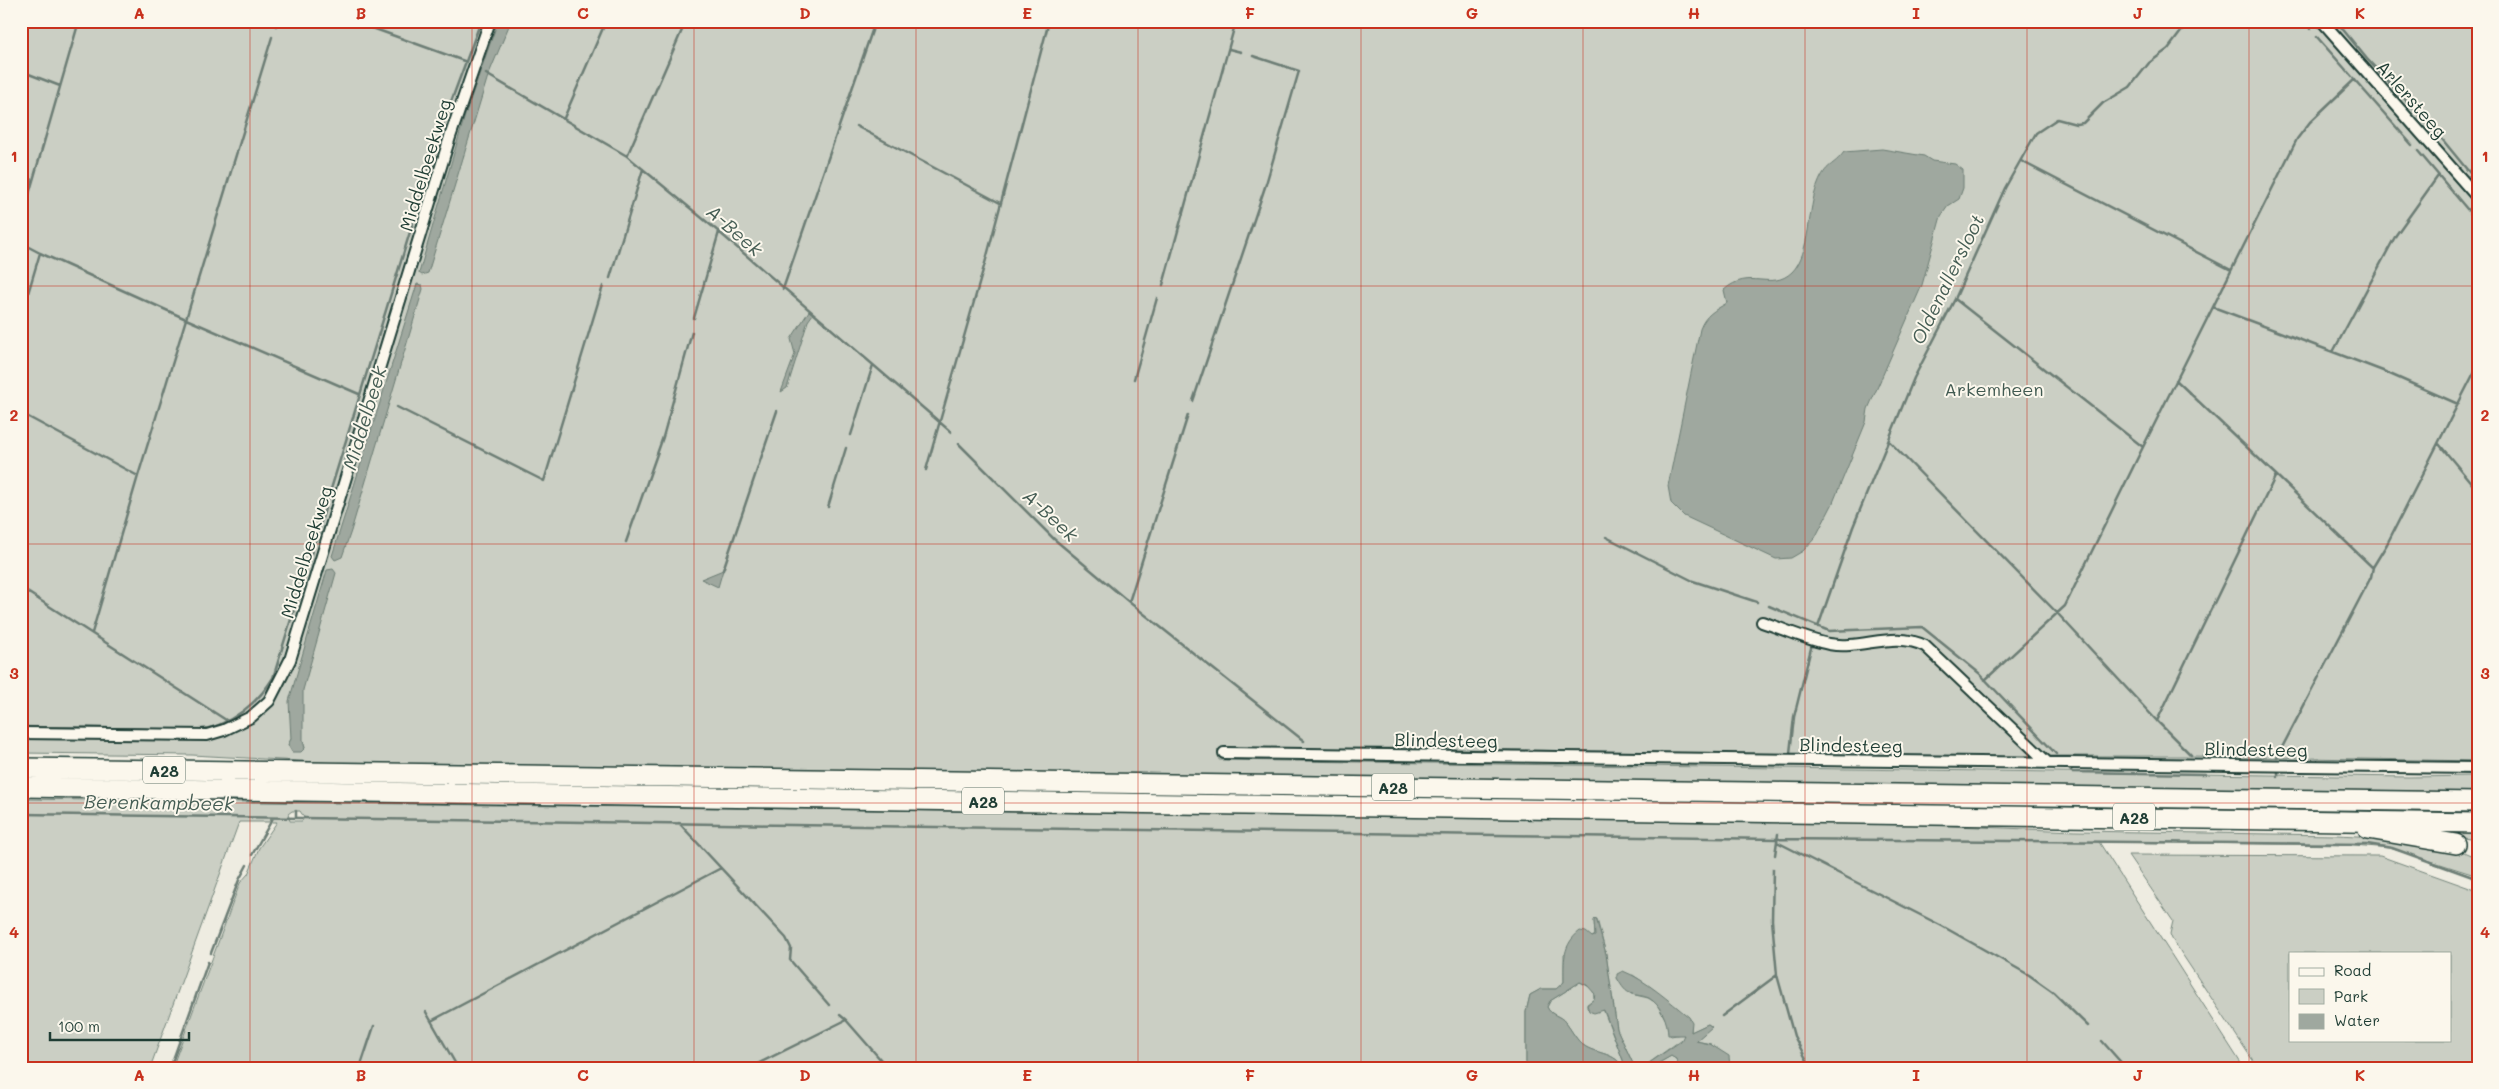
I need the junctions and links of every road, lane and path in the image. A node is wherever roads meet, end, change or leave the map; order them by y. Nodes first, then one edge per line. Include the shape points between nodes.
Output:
1 (490, 21) edge
2 (2322, 21) edge
3 (2478, 198) edge
4 (1762, 622) dead end
5 (21, 734) edge
6 (1224, 753) dead end
7 (2048, 763) junction
8 (21, 768) edge
9 (2478, 768) edge
10 (21, 787) edge
11 (2478, 802) edge
12 (2325, 820) junction
13 (2478, 823) edge
14 (2456, 844) dead end

1 - 5 street, Middelbeekweg via 450,137 290,660 269,700 241,723 207,735
2 - 3 street, Arlersteeg
4 - 7 street via 1830,644 1913,640 1925,646
6 - 7 street, Blindesteeg
7 - 9 street, Blindesteeg
8 - 11 highway, A28
10 - 12 highway, A28
12 - 13 highway, A28
12 - 14 highway, A28

